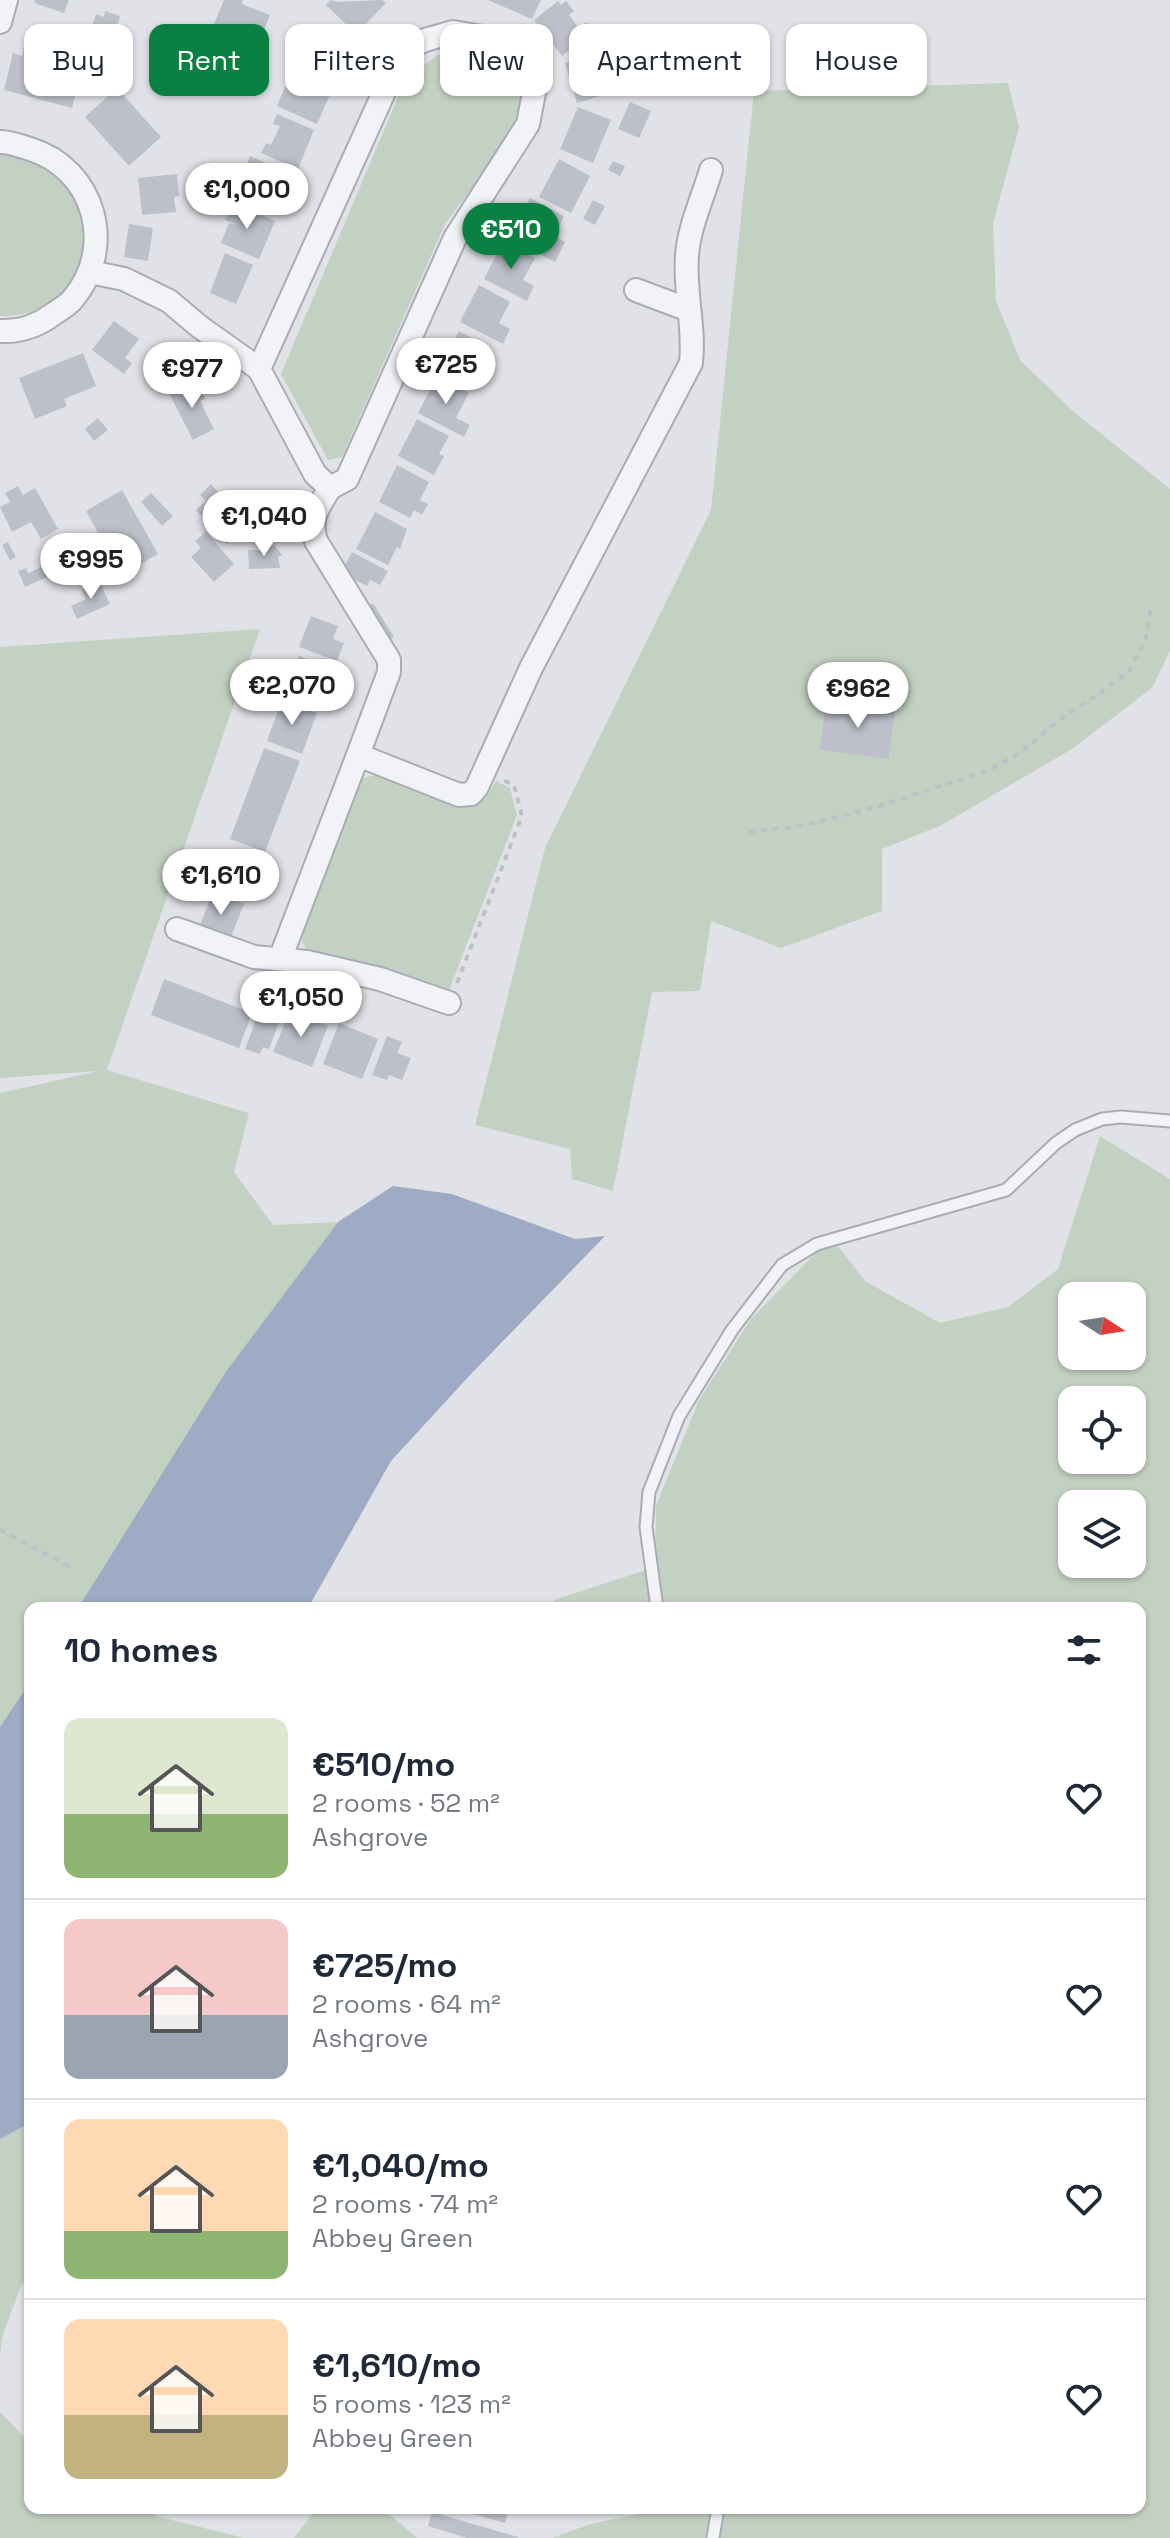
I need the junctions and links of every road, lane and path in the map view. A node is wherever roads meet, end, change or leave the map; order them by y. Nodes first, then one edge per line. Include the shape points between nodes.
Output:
1 (6, 0) edge
2 (0, 22) edge
3 (0, 142) edge
4 (711, 170) dead end
5 (90, 272) junction
6 (636, 290) dead end
7 (689, 310) junction
8 (0, 331) edge
9 (259, 369) junction
10 (330, 488) junction
11 (1151, 608) dead end
12 (358, 755) junction
13 (485, 772) junction
14 (749, 832) dead end
15 (177, 929) dead end
16 (280, 959) junction
17 (449, 1003) joint
18 (1170, 1121) edge
19 (0, 1530) edge
20 (75, 1569) dead end
21 (656, 1602) edge
22 (717, 2514) edge
23 (713, 2538) edge

1 - 2 street
3 - 5 street via 51,155 78,180 91,206 96,238
4 - 7 street via 687,251
5 - 8 street via 72,301 40,324
5 - 9 street via 124,279 169,301
6 - 7 street
7 - 13 street via 691,363 531,668
9 - 10 street via 315,474
9 - 10 street via 403,50 453,32 505,44 521,58 535,88 528,124 455,238 347,479
10 - 12 street via 311,525 316,541 389,660
11 - 14 path via 1145,641 1129,671 1020,753 987,771 873,808
12 - 13 street via 459,795 471,794
12 - 16 street
13 - 17 path via 514,785 522,816
15 - 16 street via 254,957
16 - 17 street via 380,979
18 - 21 lane via 1102,1119 1056,1143 1006,1190 817,1244 782,1265 732,1330 679,1416 649,1492 646,1527
19 - 20 path
22 - 23 lane

